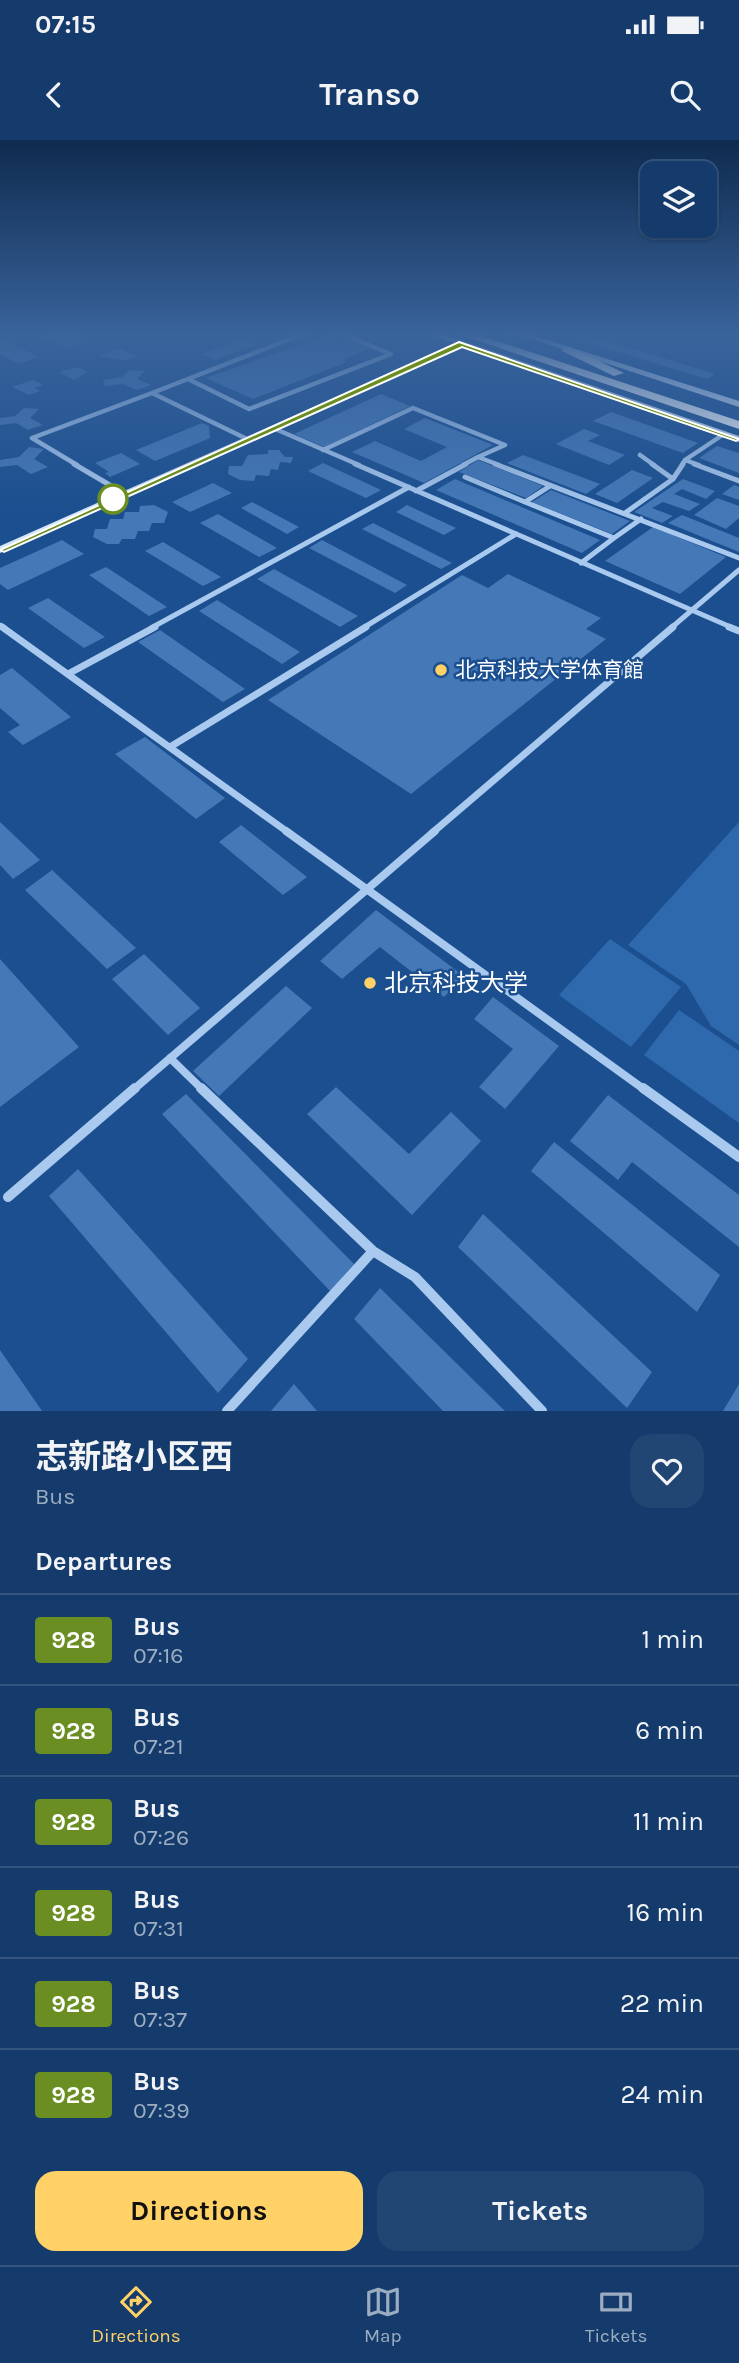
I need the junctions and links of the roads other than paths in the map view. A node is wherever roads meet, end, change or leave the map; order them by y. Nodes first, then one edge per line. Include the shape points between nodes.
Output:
1 (152, 393) joint
2 (217, 393) edge
3 (290, 393) edge
4 (347, 393) edge
5 (604, 393) edge
6 (655, 393) edge
7 (665, 393) edge
8 (705, 393) edge
9 (739, 404) edge
10 (739, 414) edge
11 (739, 425) edge
12 (273, 428) junction
13 (724, 434) junction
14 (247, 439) junction
15 (739, 439) edge
16 (323, 450) junction
17 (640, 455) dead end
18 (478, 457) junction
19 (685, 460) junction
20 (465, 477) dead end
21 (673, 479) junction
22 (739, 481) edge
23 (550, 486) junction
24 (409, 487) junction
25 (416, 491) junction
26 (125, 494) junction
27 (525, 502) junction
28 (625, 513) junction
29 (641, 519) junction
30 (516, 534) junction
31 (614, 538) junction
32 (0, 550) edge
33 (739, 558) edge
34 (581, 563) junction
35 (739, 570) edge
36 (690, 610) junction
37 (0, 625) edge
38 (739, 631) edge
39 (68, 674) junction
40 (170, 747) junction
41 (367, 888) junction
42 (170, 1058) junction
43 (739, 1157) edge
44 (8, 1197) dead end
45 (373, 1251) junction
46 (227, 1411) edge
47 (542, 1411) edge

1 - 14 street
1 - 26 street via 32,438
2 - 3 street via 249,409
4 - 12 street
5 - 13 street
6 - 11 highway
7 - 10 highway
8 - 9 street
12 - 14 street
12 - 16 street
13 - 15 street
13 - 19 street
14 - 26 street
16 - 18 street via 413,408 505,444
16 - 24 street
17 - 21 street
18 - 23 street
18 - 25 street
19 - 21 street
19 - 22 street
20 - 27 street
21 - 28 street
23 - 27 street
23 - 28 street
24 - 25 street
24 - 39 street
25 - 30 street
26 - 32 street
27 - 31 street
28 - 29 street
29 - 31 street
29 - 33 street
30 - 34 street
30 - 40 street
31 - 34 street
34 - 36 street
35 - 36 street
36 - 38 street
36 - 41 street
37 - 39 street
39 - 40 street
40 - 41 street
41 - 42 street
41 - 43 street
42 - 44 street
42 - 45 street
45 - 46 street
45 - 47 street via 415,1277

